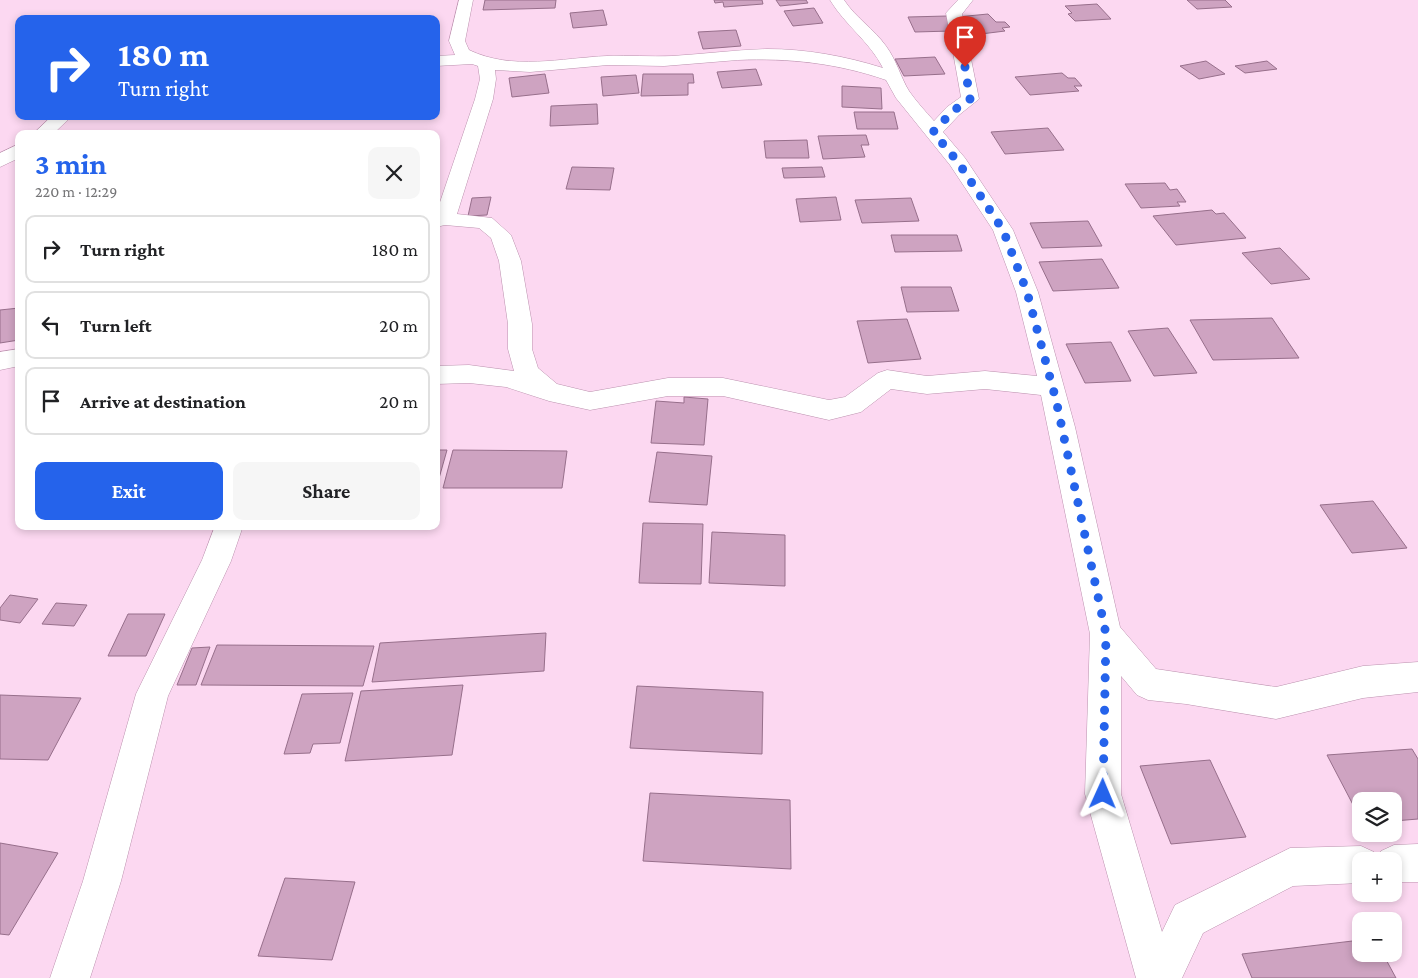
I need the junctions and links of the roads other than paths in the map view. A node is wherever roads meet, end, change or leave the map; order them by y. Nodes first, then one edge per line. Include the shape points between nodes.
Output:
1 (466, 0) edge
2 (837, 0) edge
3 (966, 0) edge
4 (440, 61) edge
5 (479, 62) junction
6 (893, 77) junction
7 (58, 120) edge
8 (47, 130) edge
9 (933, 132) junction
10 (15, 152) edge
11 (0, 161) edge
12 (440, 220) edge
13 (15, 358) edge
14 (0, 361) edge
15 (440, 374) edge
16 (1052, 387) junction
17 (549, 392) junction
18 (228, 530) edge
19 (1106, 634) junction
20 (1418, 676) edge
21 (1418, 863) edge
22 (1402, 864) edge
23 (1352, 865) edge
24 (70, 978) edge
25 (1156, 978) edge
26 (1161, 978) edge

1 - 5 street via 457,41 462,53
2 - 6 street via 846,14 880,47
3 - 9 street via 954,14 954,21 970,99
4 - 5 street
5 - 6 street via 510,67 602,60 664,61 748,54 798,55 869,68
5 - 12 street via 488,79 484,100
6 - 9 street via 902,94
7 - 8 street
9 - 16 street via 958,162 1003,230 1027,292
10 - 11 street
12 - 17 street via 485,222 501,235 510,261 520,324 520,349 527,372
13 - 14 street
15 - 17 street via 508,378
16 - 17 street via 984,380 927,384 887,378 852,405 829,410 723,387 668,387 590,401
16 - 19 street
18 - 24 street via 216,561 152,694 102,881
19 - 20 street via 1148,684 1276,703 1362,682
19 - 25 street via 1103,794
21 - 22 street
23 - 26 street via 1290,866 1189,919

